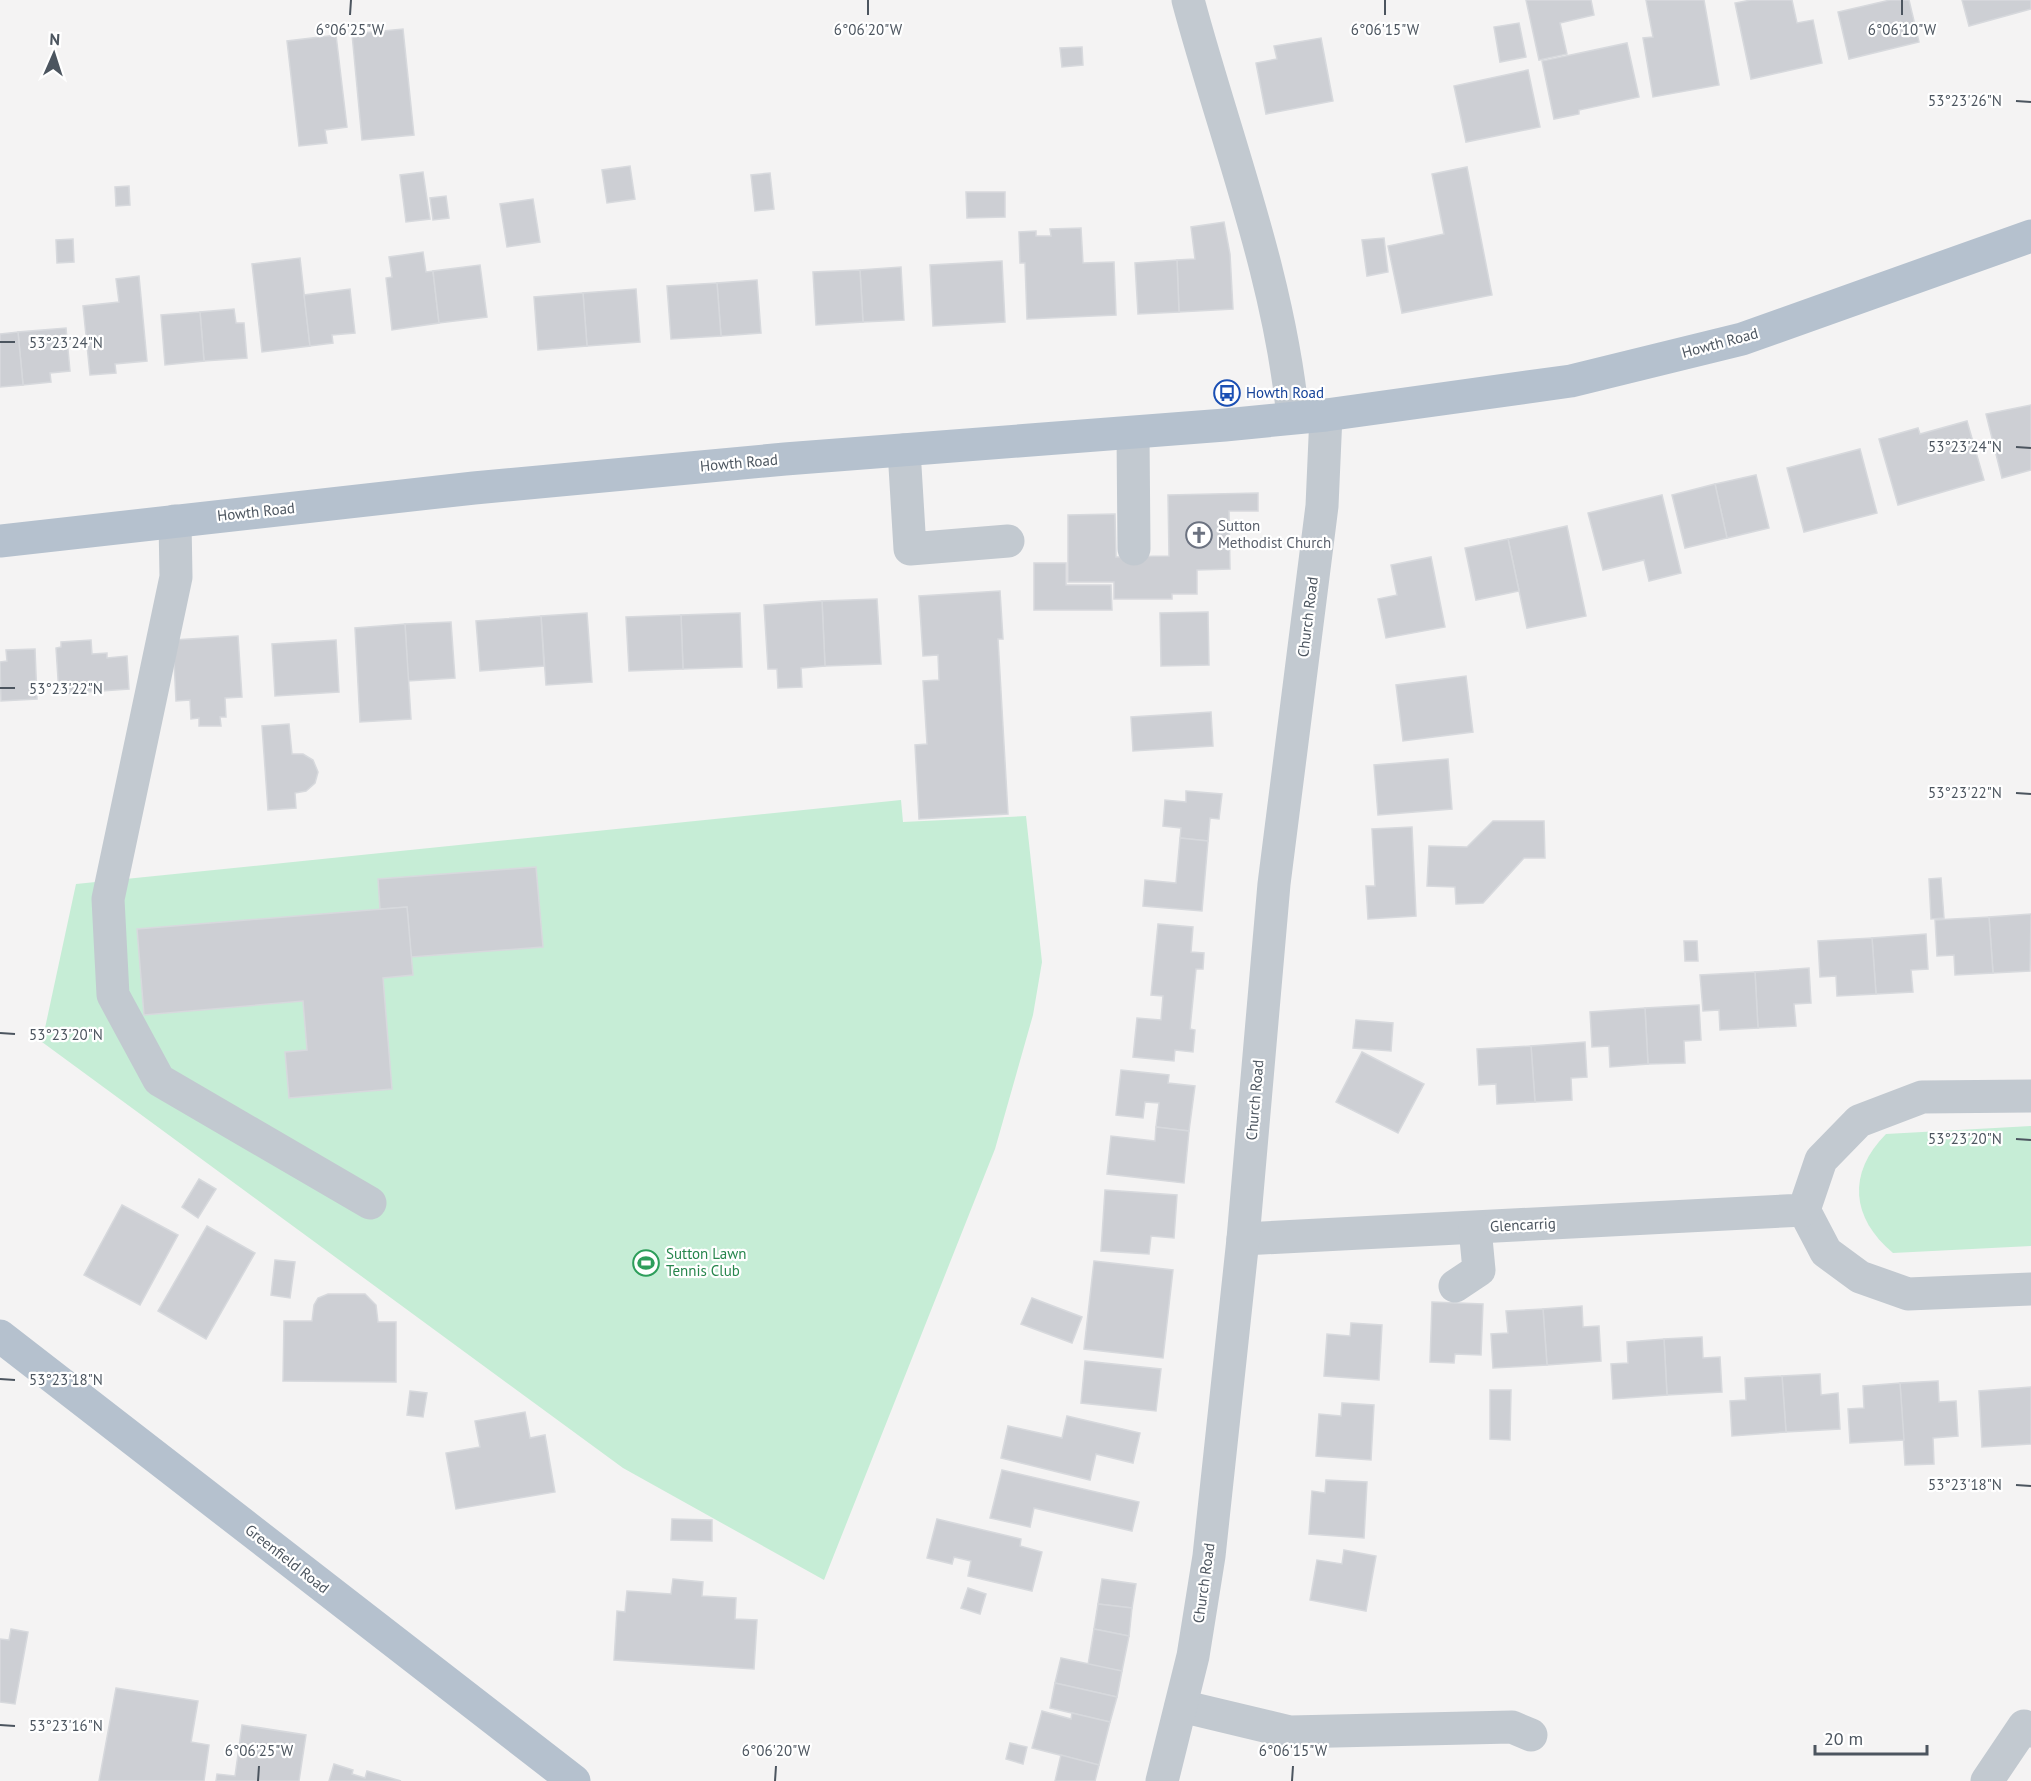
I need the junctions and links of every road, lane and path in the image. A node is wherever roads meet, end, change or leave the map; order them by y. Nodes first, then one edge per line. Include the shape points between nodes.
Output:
1 (1188, 0) edge
2 (2031, 236) edge
3 (1326, 415) junction
4 (1293, 417) junction
5 (1133, 433) junction
6 (904, 450) junction
7 (175, 521) junction
8 (0, 541) edge
9 (1008, 541) dead end
10 (1134, 549) dead end
11 (2031, 1096) edge
12 (370, 1203) dead end
13 (1804, 1210) junction
14 (1475, 1228) junction
15 (1242, 1239) junction
16 (1455, 1286) dead end
17 (2031, 1289) edge
18 (0, 1336) edge
19 (1181, 1706) junction
20 (2031, 1731) edge
21 (1531, 1735) dead end
22 (574, 1781) edge
23 (1162, 1781) edge
24 (1987, 1781) edge

1 - 4 street via 1270,279 1288,365
2 - 3 main road, Howth Road via 1742,339 1571,381
3 - 4 main road, Howth Road
3 - 15 street, Church Road via 1322,506 1274,884
4 - 5 main road, Howth Road
5 - 6 main road, Howth Road
5 - 10 street
6 - 7 main road, Howth Road via 474,488
6 - 9 street via 910,549
7 - 8 main road, Howth Road
7 - 12 street via 176,578 108,899 113,995 159,1080
11 - 13 street via 1922,1097 1859,1121 1821,1160
13 - 14 street, Glencarrig
13 - 17 street via 1826,1252 1860,1277 1899,1291 1908,1294
14 - 15 street, Glencarrig
14 - 16 street via 1479,1270
15 - 19 street, Church Road via 1209,1556
18 - 22 main road, Greenfield Road
19 - 21 street via 1290,1732 1512,1727
19 - 23 street, Church Road
20 - 24 street via 2024,1726

